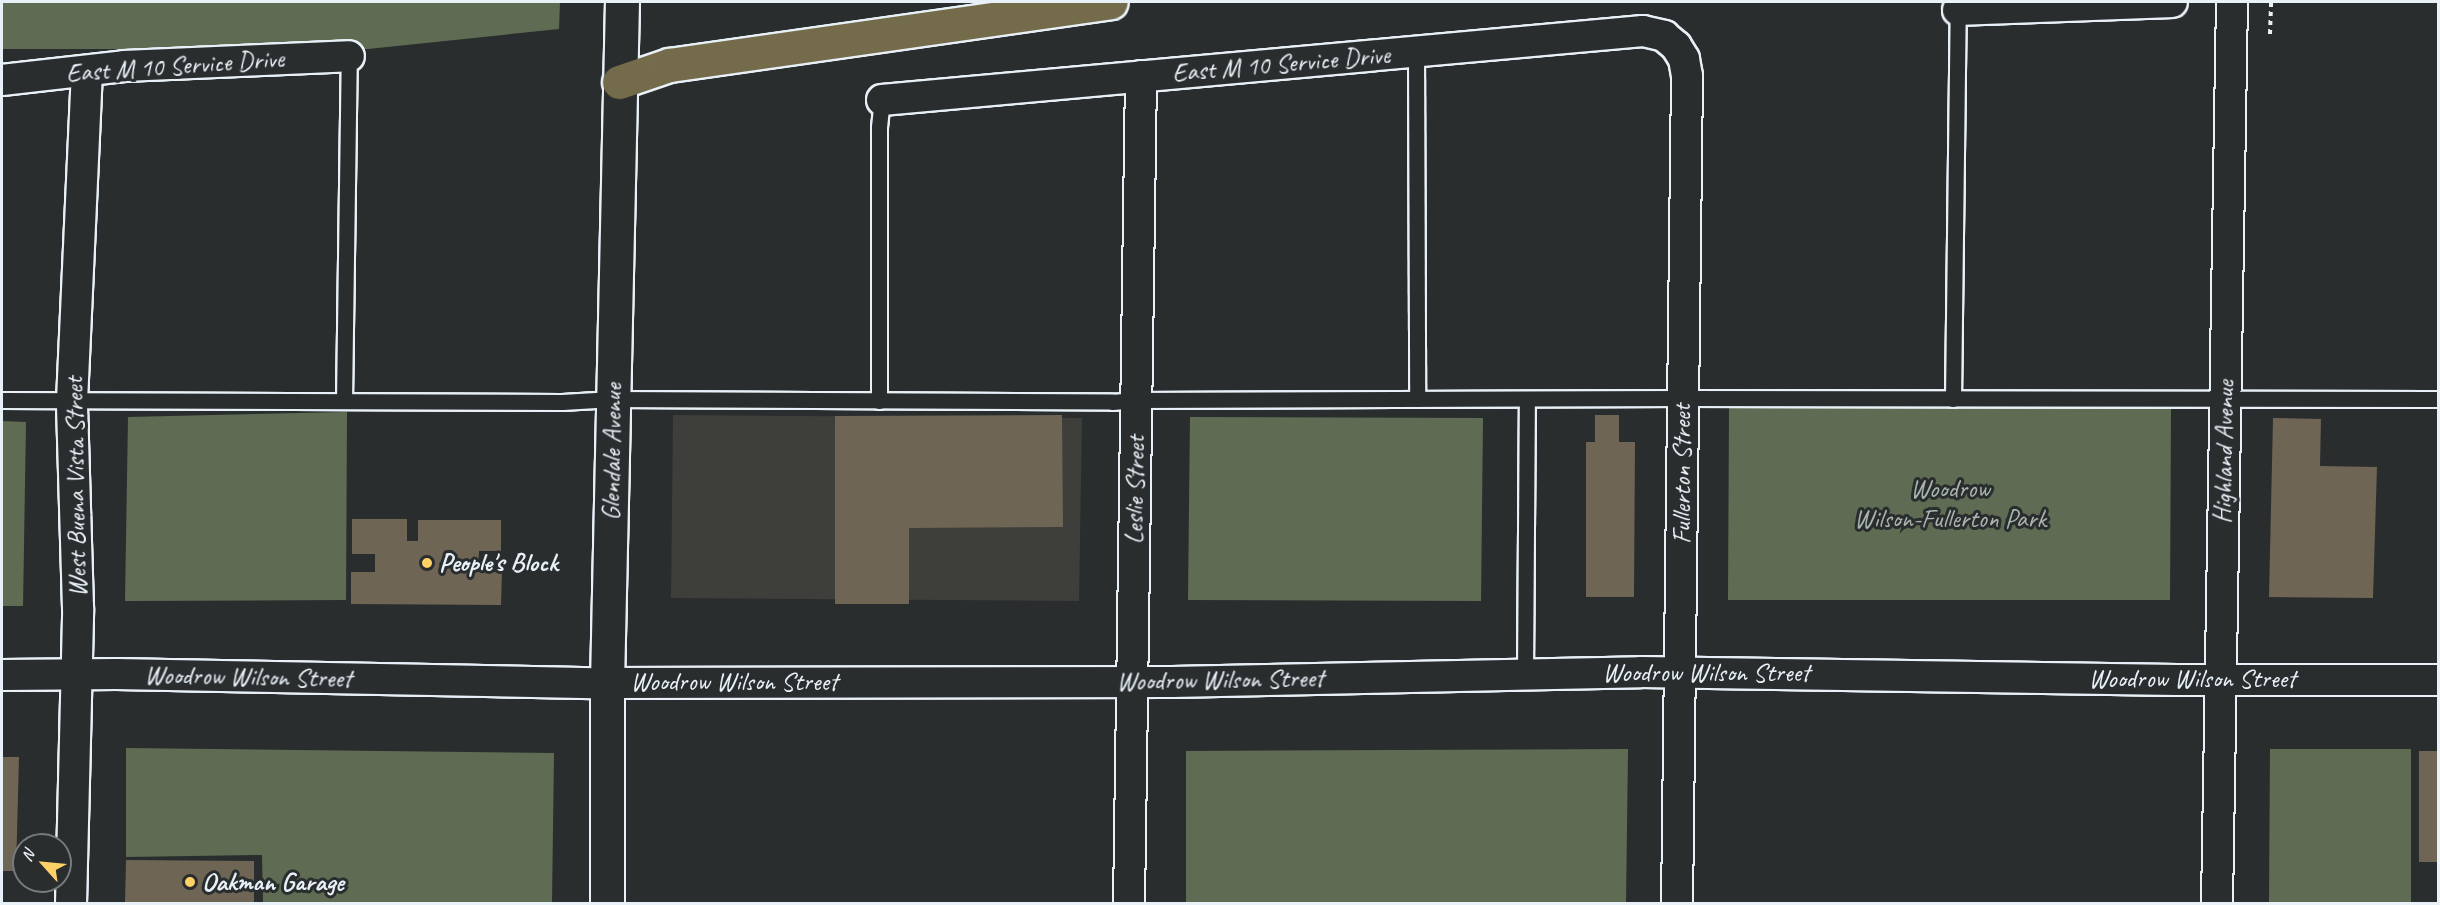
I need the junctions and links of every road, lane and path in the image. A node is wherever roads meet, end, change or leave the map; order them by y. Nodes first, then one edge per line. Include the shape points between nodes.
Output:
1 (622, 2) edge
2 (1111, 2) edge
3 (2172, 2) edge
4 (2232, 2) edge
5 (2271, 2) edge
6 (1958, 10) joint
7 (2270, 34) dead end
8 (1676, 46) joint
9 (1416, 51) junction
10 (349, 56) joint
11 (87, 72) junction
12 (1142, 76) junction
13 (2, 80) edge
14 (619, 82) junction
15 (882, 100) joint
16 (1682, 398) junction
17 (2225, 398) junction
18 (613, 399) junction
19 (1417, 399) junction
20 (1527, 399) junction
21 (1953, 399) junction
22 (2439, 399) edge
23 (2, 400) edge
24 (1136, 400) junction
25 (72, 401) junction
26 (344, 401) junction
27 (879, 401) junction
28 (1681, 672) junction
29 (1525, 674) junction
30 (2, 675) edge
31 (76, 675) junction
32 (2220, 680) junction
33 (2439, 680) edge
34 (1132, 682) junction
35 (608, 683) junction
36 (71, 903) edge
37 (607, 903) edge
38 (1129, 903) edge
39 (1677, 903) edge
40 (2217, 903) edge

1 - 14 street, Glendale Avenue
2 - 14 highway via 669,65
3 - 6 street
4 - 17 street, Highland Avenue
5 - 7 path
6 - 21 lane
8 - 9 street, East M 10 Service Drive via 1664,36 1643,31
8 - 16 street, Fullerton Street via 1684,59 1687,76
9 - 12 street, East M 10 Service Drive
9 - 19 lane
10 - 11 street, East M 10 Service Drive via 124,66
10 - 26 lane
11 - 13 street, East M 10 Service Drive
11 - 25 street, West Buena Vista Street
12 - 15 street, East M 10 Service Drive
12 - 24 street, Leslie Street
14 - 18 street, Glendale Avenue
15 - 27 lane
16 - 20 lane
16 - 21 lane
16 - 28 street, Fullerton Street
17 - 21 lane
17 - 22 lane
17 - 32 street, Highland Avenue
18 - 26 lane
18 - 27 lane
18 - 35 street, Glendale Avenue
19 - 20 lane
19 - 24 lane
20 - 29 lane
23 - 25 lane
24 - 27 lane
24 - 34 street, Leslie Street
25 - 26 lane
25 - 31 street, West Buena Vista Street
28 - 29 street, Woodrow Wilson Street
28 - 32 street, Woodrow Wilson Street
28 - 39 street, Fullerton Street
29 - 34 street, Woodrow Wilson Street
30 - 31 street, Woodrow Wilson Street
31 - 35 street, Woodrow Wilson Street
31 - 36 street, West Buena Vista Street
32 - 33 street, Woodrow Wilson Street
32 - 40 street, Highland Avenue
34 - 35 street, Woodrow Wilson Street
34 - 38 street, Leslie Street
35 - 37 street, Glendale Avenue

